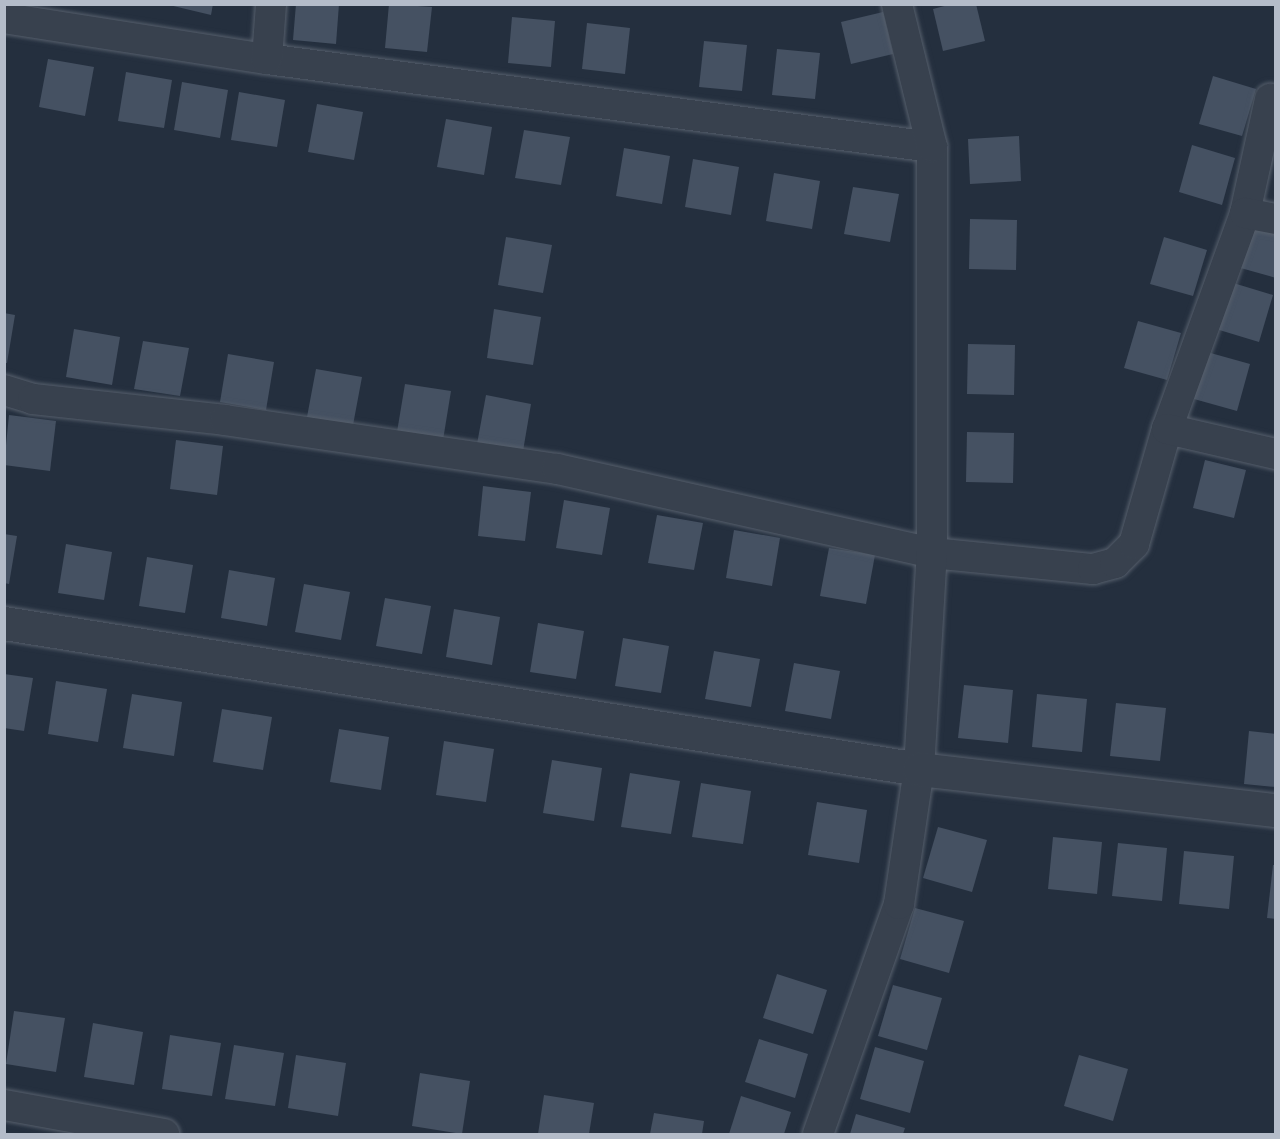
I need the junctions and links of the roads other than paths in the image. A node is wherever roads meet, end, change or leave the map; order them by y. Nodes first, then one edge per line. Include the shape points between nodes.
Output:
1 (271, 4) edge
2 (897, 4) edge
3 (4, 18) edge
4 (267, 59) junction
5 (1270, 99) dead end
6 (932, 147) junction
7 (1245, 213) junction
8 (1275, 219) edge
9 (4, 390) edge
10 (1167, 429) junction
11 (1275, 454) edge
12 (932, 553) junction
13 (4, 622) edge
14 (919, 769) junction
15 (1275, 810) edge
16 (4, 1105) edge
17 (164, 1134) edge
18 (818, 1134) edge

1 - 4 street
2 - 6 street
3 - 4 street
4 - 6 street
5 - 7 street
6 - 12 street
7 - 8 street
7 - 10 street
9 - 12 street via 33,399 225,420 556,469
10 - 11 street
10 - 12 street via 1134,544 1115,563 1093,569
12 - 14 street
13 - 14 street
14 - 15 street
14 - 18 street via 899,904
16 - 17 street

